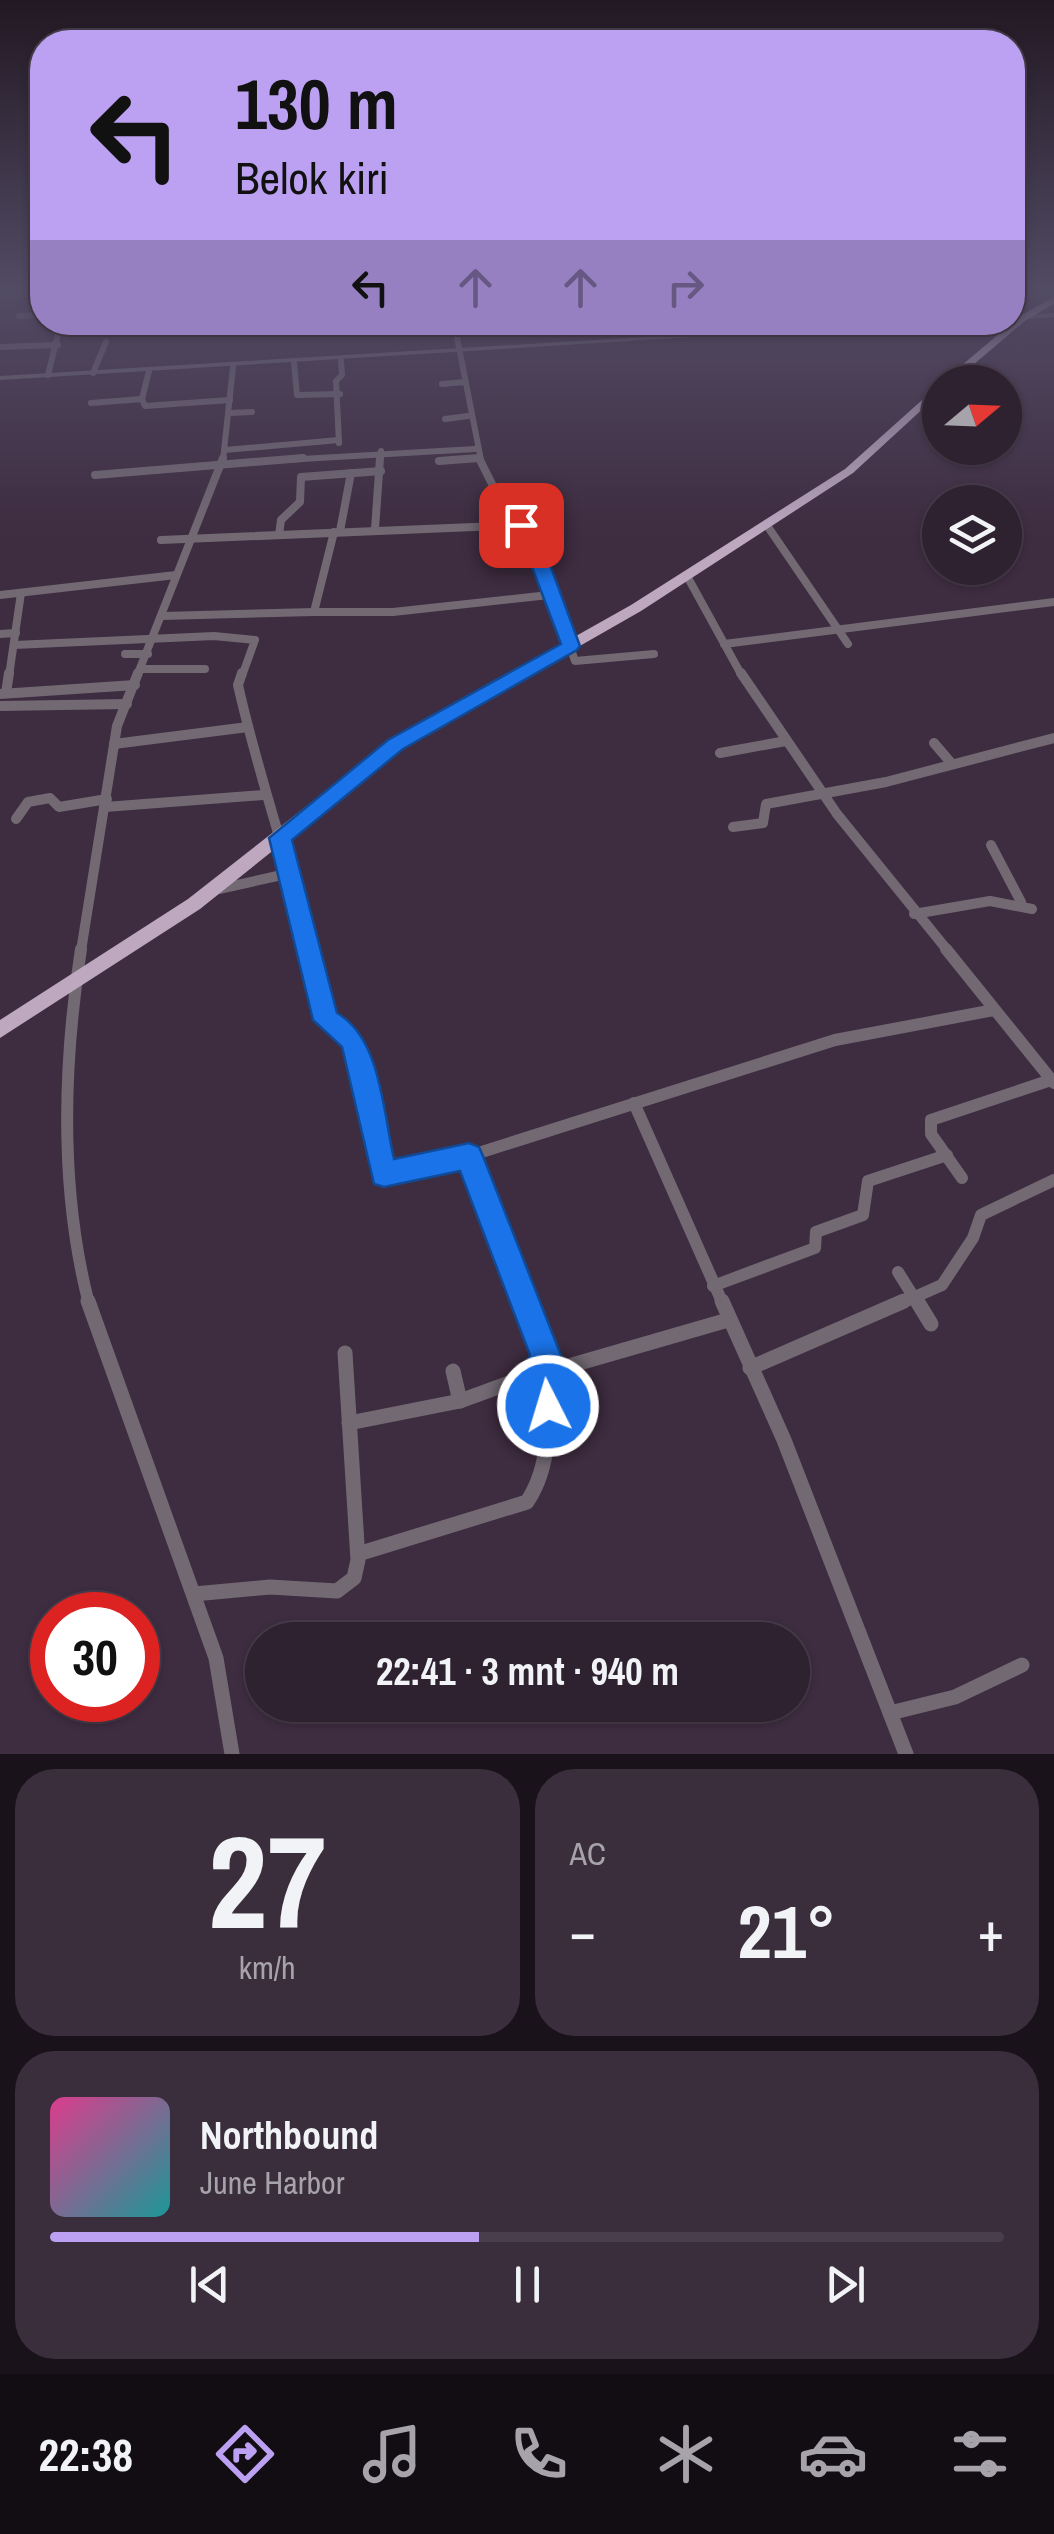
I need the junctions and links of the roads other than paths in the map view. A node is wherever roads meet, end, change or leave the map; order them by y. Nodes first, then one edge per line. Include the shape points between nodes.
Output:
1 (93, 373) joint
2 (97, 373) edge
3 (148, 373) edge
4 (233, 373) edge
5 (294, 373) edge
6 (342, 373) edge
7 (464, 373) edge
8 (48, 375) joint
9 (0, 378) edge
10 (465, 382) junction
11 (442, 384) dead end
12 (340, 394) junction
13 (142, 399) junction
14 (230, 400) junction
15 (922, 401) edge
16 (91, 403) dead end
17 (252, 412) dead end
18 (229, 413) junction
19 (468, 416) junction
20 (445, 418) dead end
21 (339, 440) junction
22 (474, 449) junction
23 (224, 450) junction
24 (382, 451) junction
25 (341, 454) junction
26 (479, 458) junction
27 (439, 462) dead end
28 (222, 467) junction
29 (381, 471) junction
30 (351, 473) junction
31 (94, 475) dead end
32 (766, 524) junction
33 (512, 526) junction
34 (375, 529) junction
35 (337, 531) junction
36 (279, 535) junction
37 (194, 538) junction
38 (162, 540) dead end
39 (176, 574) junction
40 (687, 576) junction
41 (21, 594) junction
42 (0, 595) edge
43 (549, 595) junction
44 (1054, 602) edge
45 (314, 612) junction
46 (162, 616) junction
47 (839, 626) junction
48 (16, 633) junction
49 (0, 634) edge
50 (724, 644) junction
51 (848, 644) dead end
52 (151, 645) junction
53 (570, 646) junction
54 (14, 648) junction
55 (125, 654) dead end
56 (654, 654) dead end
57 (143, 668) junction
58 (205, 669) dead end
59 (136, 685) junction
60 (3, 694) edge
61 (127, 704) junction
62 (0, 706) edge
63 (248, 728) junction
64 (1054, 738) edge
65 (786, 741) junction
66 (934, 743) dead end
67 (114, 744) junction
68 (720, 753) dead end
69 (952, 764) junction
70 (823, 794) junction
71 (264, 795) junction
72 (106, 803) junction
73 (16, 819) dead end
74 (733, 827) dead end
75 (280, 838) junction
76 (991, 845) dead end
77 (292, 874) junction
78 (213, 890) junction
79 (1020, 902) junction
80 (1032, 909) dead end
81 (914, 914) junction
82 (76, 982) junction
83 (994, 1010) junction
84 (0, 1030) edge
85 (1053, 1082) edge
86 (634, 1104) junction
87 (947, 1155) junction
88 (469, 1156) junction
89 (962, 1178) dead end
90 (1054, 1180) edge
91 (898, 1272) dead end
92 (713, 1286) junction
93 (915, 1298) junction
94 (728, 1320) junction
95 (931, 1324) dead end
96 (344, 1352) dead end
97 (546, 1358) junction
98 (750, 1368) junction
99 (453, 1371) dead end
100 (536, 1375) junction
101 (460, 1401) junction
102 (349, 1423) junction
103 (358, 1554) junction
104 (194, 1594) junction
105 (1022, 1665) dead end
106 (890, 1714) junction
107 (232, 1754) edge
108 (906, 1754) edge

1 - 2 street
1 - 8 street
3 - 13 street
4 - 14 street
5 - 12 street via 298,396
6 - 12 street via 336,382
7 - 10 street
8 - 9 street
10 - 11 street
10 - 19 street
12 - 21 street
13 - 14 street via 143,406
13 - 16 street
14 - 18 street
15 - 32 highway via 870,455
17 - 18 street
18 - 23 street
19 - 20 street
19 - 22 street
21 - 23 street
21 - 25 street
22 - 24 street
22 - 26 street
23 - 28 street
24 - 25 street
24 - 29 street
25 - 28 street
26 - 27 street
26 - 33 street
28 - 31 street
28 - 37 street
29 - 30 street
29 - 34 street
30 - 35 street via 350,499 340,510
30 - 36 street via 301,477 300,502 281,520
32 - 40 highway
32 - 47 street
33 - 34 street
33 - 43 street via 529,530
34 - 35 street
35 - 36 street
35 - 45 street
36 - 37 street
37 - 38 street
37 - 39 street
39 - 41 street
39 - 46 street
40 - 50 street
40 - 53 highway
41 - 42 street
41 - 48 street
43 - 45 street via 393,612
43 - 53 street
44 - 47 street
45 - 46 street
46 - 52 street
47 - 50 street
47 - 51 street
48 - 49 street
48 - 54 street
50 - 65 street
52 - 54 street
52 - 55 street
52 - 57 street
52 - 63 street via 255,640 238,684
53 - 56 street via 581,663
53 - 75 highway via 396,744
54 - 60 street
57 - 58 street
57 - 59 street
59 - 60 street
59 - 61 street
61 - 62 street
61 - 67 street
63 - 67 street
63 - 71 street
64 - 69 street
65 - 68 street
65 - 70 street
66 - 69 street
67 - 72 street
69 - 70 street
70 - 74 street via 763,804 763,823
70 - 81 street
71 - 72 street
71 - 75 street
72 - 73 street via 60,807 50,798 31,801
72 - 82 street
75 - 77 street
75 - 78 highway
76 - 79 street
77 - 78 street
77 - 88 street via 326,1020 354,1044 385,1176
78 - 82 highway
79 - 80 street
79 - 81 street
81 - 83 street
82 - 84 highway
82 - 104 street via 67,1148 77,1254
83 - 85 street
83 - 86 street via 835,1040
85 - 87 street via 932,1120 928,1127
86 - 88 street
86 - 92 street
87 - 89 street
87 - 92 street via 867,1182 864,1215 816,1232 815,1248
88 - 97 street
90 - 93 street via 981,1215 945,1282
91 - 93 street
92 - 94 street
93 - 95 street
93 - 98 street
94 - 97 street via 562,1370
94 - 98 street
96 - 102 street
97 - 100 street
98 - 106 street
99 - 101 street
100 - 101 street
100 - 103 street via 548,1420 530,1499
101 - 102 street
102 - 103 street
103 - 104 street via 354,1578 337,1591 270,1587
104 - 107 street via 216,1658
105 - 106 street via 955,1697
106 - 108 street

